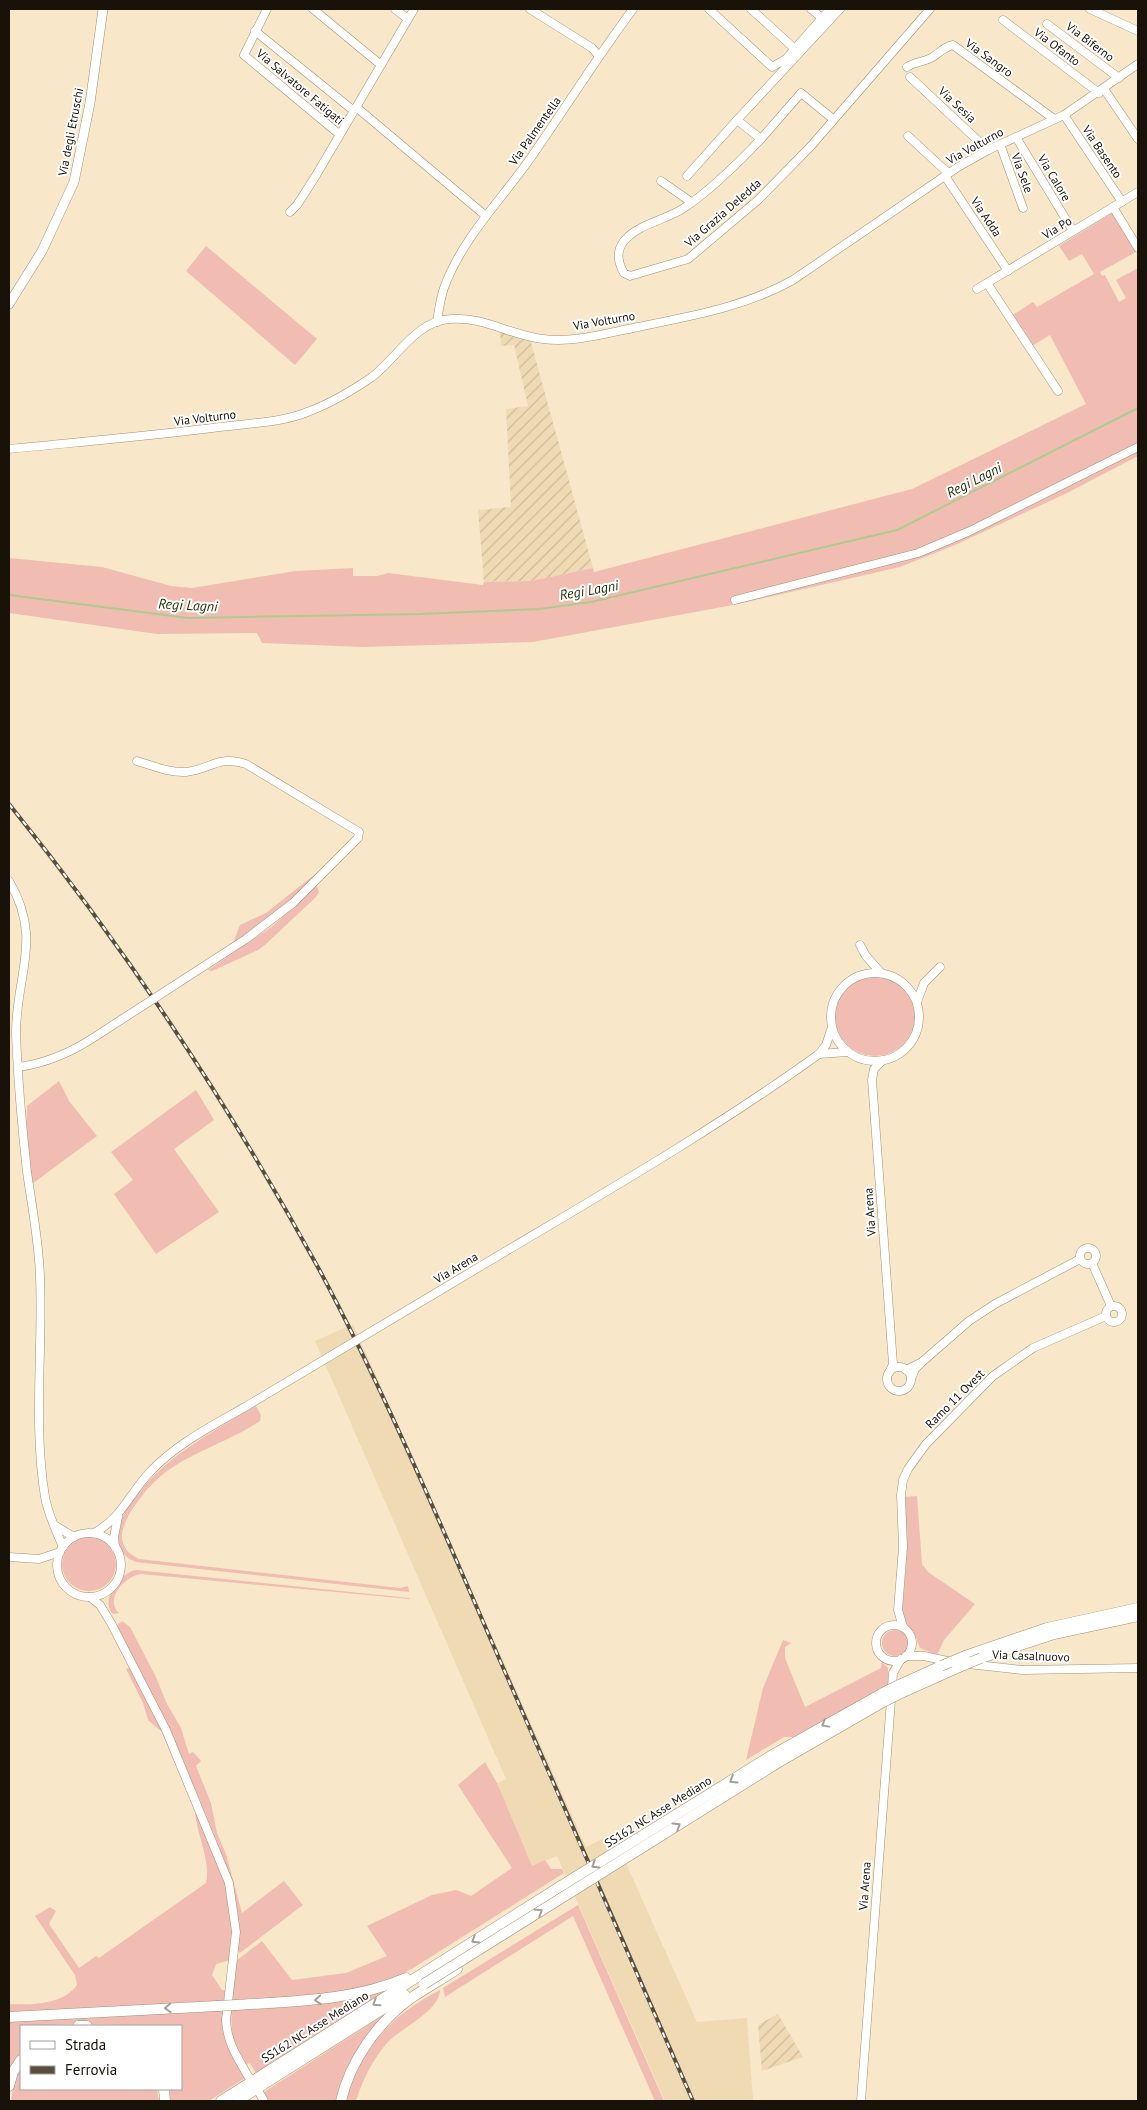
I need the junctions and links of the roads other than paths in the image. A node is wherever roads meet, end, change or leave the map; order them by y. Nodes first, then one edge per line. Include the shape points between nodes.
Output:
1 (104, 9) edge
2 (267, 9) edge
3 (313, 9) edge
4 (395, 9) edge
5 (414, 9) edge
6 (530, 9) edge
7 (633, 9) edge
8 (709, 9) edge
9 (751, 9) edge
10 (811, 9) edge
11 (830, 9) edge
12 (840, 9) edge
13 (930, 9) edge
14 (1090, 9) edge
15 (822, 18) junction
16 (408, 19) junction
17 (1002, 20) dead end
18 (1047, 24) dead end
19 (1138, 30) edge
20 (256, 31) junction
21 (795, 49) junction
22 (598, 56) junction
23 (1138, 64) edge
24 (381, 65) junction
25 (907, 67) dead end
26 (910, 77) dead end
27 (1119, 78) junction
28 (1102, 91) junction
29 (355, 109) junction
30 (1064, 115) junction
31 (833, 119) junction
32 (1054, 119) junction
33 (737, 120) junction
34 (339, 134) junction
35 (908, 136) dead end
36 (1016, 137) junction
37 (761, 139) junction
38 (1138, 139) edge
39 (1000, 144) junction
40 (988, 150) junction
41 (947, 175) junction
42 (687, 176) dead end
43 (661, 181) dead end
44 (1138, 192) edge
45 (690, 202) junction
46 (1122, 202) junction
47 (1023, 208) dead end
48 (1113, 208) junction
49 (290, 212) dead end
50 (486, 216) junction
51 (1073, 231) junction
52 (1138, 248) edge
53 (1008, 271) junction
54 (987, 283) junction
55 (977, 289) dead end
56 (9, 304) edge
57 (437, 322) junction
58 (1058, 391) dead end
59 (1138, 447) edge
60 (9, 449) edge
61 (735, 600) dead end
62 (137, 761) dead end
63 (9, 881) edge
64 (860, 945) dead end
65 (940, 967) dead end
66 (881, 973) junction
67 (917, 1002) junction
68 (832, 1027) junction
69 (847, 1052) junction
70 (819, 1054) junction
71 (862, 1059) junction
72 (883, 1060) junction
73 (19, 1067) junction
74 (872, 1080) junction
75 (1080, 1259) junction
76 (1092, 1263) junction
77 (1111, 1306) junction
78 (1106, 1316) junction
79 (891, 1342) junction
80 (922, 1362) junction
81 (905, 1368) junction
82 (890, 1371) junction
83 (910, 1381) junction
84 (118, 1516) junction
85 (54, 1525) junction
86 (94, 1533) junction
87 (74, 1537) junction
88 (115, 1547) junction
89 (61, 1549) junction
90 (9, 1557) edge
91 (39, 1559) junction
92 (57, 1569) junction
93 (110, 1589) junction
94 (90, 1597) junction
95 (1138, 1608) edge
96 (898, 1610) junction
97 (1138, 1616) edge
98 (111, 1623) junction
99 (890, 1625) junction
100 (902, 1627) junction
101 (912, 1642) junction
102 (924, 1656) junction
103 (885, 1658) junction
104 (903, 1658) junction
105 (1138, 1668) edge
106 (893, 1673) junction
107 (899, 1690) junction
108 (776, 1758) junction
109 (421, 1981) junction
110 (9, 2017) edge
111 (20, 2062) edge
112 (248, 2076) dead end
113 (9, 2086) edge
114 (221, 2101) edge
115 (237, 2101) edge
116 (341, 2101) edge
117 (860, 2101) edge

1 - 56 main road, Via degli Etruschi via 74,182 42,251
2 - 20 street, Via Salvatore Fatigati
3 - 24 street
4 - 16 street
5 - 16 street, Via Salvatore Fatigati
6 - 22 street via 592,48
7 - 22 street, Via Palmentella
8 - 21 street via 772,67
9 - 21 street
10 - 15 street
11 - 15 street
12 - 33 street
13 - 31 street, Via Grazia Deledda
14 - 19 street
15 - 21 street
16 - 24 street, Via Salvatore Fatigati
17 - 28 street, Via Ofanto
18 - 27 street, Via Biferno
20 - 29 street, Via Salvatore Fatigati
20 - 34 street, Via Salvatore Fatigati via 244,55
22 - 50 street, Via Palmentella via 519,174
23 - 27 street, Via Volturno
24 - 29 street, Via Salvatore Fatigati
25 - 32 street, Via Sangro via 953,45
26 - 40 street, Via Sesia
27 - 28 street, Via Volturno
28 - 30 street, Via Volturno
28 - 38 street, Via Ofanto
29 - 34 street, Via Salvatore Fatigati
29 - 50 street
30 - 32 street, Via Volturno
30 - 46 street, Via Basento
31 - 37 street, Via Grazia Deledda via 801,93
31 - 45 street, Via Grazia Deledda via 758,200 688,259 630,276 624,273 618,256 626,239
32 - 36 street, Via Volturno
33 - 37 street
33 - 42 street
34 - 49 street, Via Salvatore Fatigati via 301,200
35 - 41 street, Via Adda
36 - 39 street, Via Volturno
36 - 51 street, Via Calore
37 - 45 street, Via Grazia Deledda
39 - 40 street, Via Volturno
39 - 47 street, Via Sele
40 - 41 street, Via Volturno
41 - 53 street, Via Adda
41 - 57 street, Via Volturno via 793,280 719,310 581,339 542,339 496,325 452,318
43 - 45 street
44 - 46 street, Via Po
46 - 48 street, Via Po
48 - 51 street, Via Po
48 - 52 street
50 - 57 street, Via Palmentella via 444,287
51 - 53 street, Via Po
53 - 54 street, Via Po
54 - 55 street, Via Po
54 - 58 street
57 - 60 street, Via Volturno via 421,330 372,377 308,412 282,419 145,437
59 - 61 street via 970,531 918,553
62 - 73 street, bridge via 187,772 224,760 246,764 358,832 358,838 293,903 246,939 93,1038 60,1056
63 - 73 street via 21,905 26,926 27,945 17,1026
64 - 66 street
65 - 67 street via 924,983
66 - 67 street via 901,980
66 - 68 street via 857,976 844,985 832,1005
67 - 72 street via 919,1019 911,1042 899,1054
68 - 69 street
68 - 70 street, Via Arena
69 - 70 street
69 - 71 street
70 - 84 street, Via Arena, bridge via 721,1122 167,1456 138,1486
71 - 72 street
71 - 74 street, Via Arena
72 - 74 street via 874,1069
73 - 85 street via 40,1277 38,1393 41,1455 45,1498
74 - 79 street, Via Arena
75 - 76 street via 1084,1263
75 - 76 street via 1081,1252 1090,1249 1095,1254
75 - 80 street via 995,1304 969,1321
76 - 77 street
77 - 78 street
77 - 78 street via 1120,1308 1121,1318 1114,1322
78 - 96 street, Ramo 11 Ovest via 1033,1348 981,1385 926,1444 908,1469 901,1495 903,1547
79 - 81 street, Via Arena via 895,1358
79 - 82 street, Via Arena
80 - 81 street
80 - 83 street
81 - 82 street via 896,1367
81 - 83 street, Via Arena
82 - 83 street, Via Arena via 887,1381 895,1390 906,1388
84 - 86 street, Via Arena
84 - 88 street, Via Arena
85 - 87 street
85 - 89 street
86 - 87 street
86 - 88 street
87 - 89 street
88 - 93 street via 120,1565 118,1578
89 - 91 street
89 - 92 street
90 - 91 street
91 - 92 street
92 - 94 street via 68,1589
93 - 94 street
93 - 98 street via 105,1604
94 - 98 street via 100,1605
95 - 107 highway, SS162 NC Asse Mediano, bridge via 1048,1628 965,1656
96 - 99 street
96 - 100 street
97 - 107 highway, SS162 NC Asse Mediano, bridge via 1054,1634 980,1658
98 - 112 street via 166,1730 229,1883 236,1932 227,2033
99 - 100 street
99 - 103 street via 880,1632 876,1640 878,1650
100 - 101 street
101 - 102 street
101 - 104 street via 911,1650
102 - 104 street, Via Casalnuovo
102 - 105 street, Via Casalnuovo via 1022,1670
103 - 104 street
103 - 106 street
104 - 106 street, Via Arena
106 - 117 street, Via Arena
107 - 108 highway, SS162 NC Asse Mediano, bridge
109 -> 108 highway, SS162 NC Asse Mediano, bridge via 513,1928
108 -> 109 highway, SS162 NC Asse Mediano, bridge via 434,1966
109 -> 110 highway, bridge via 349,1996
109 -> 114 highway, SS162 NC Asse Mediano
109 - 115 highway, SS162 NC Asse Mediano
109 - 116 highway via 375,2033 355,2064
111 - 113 highway

